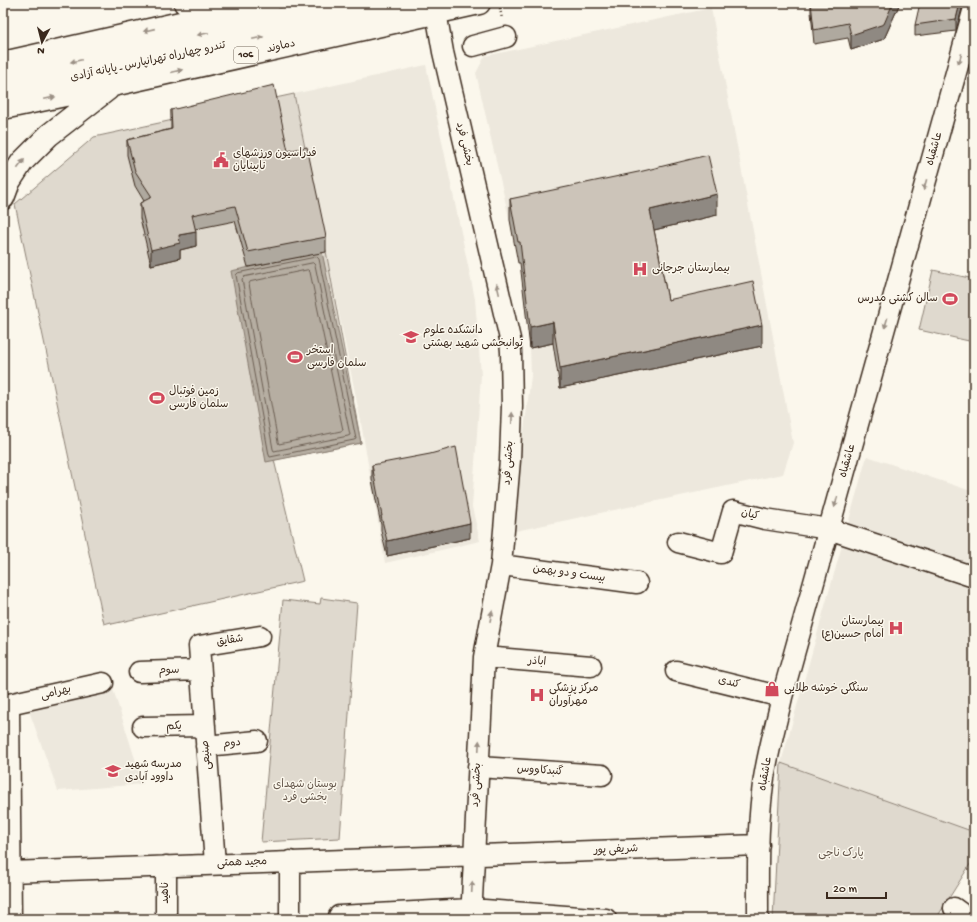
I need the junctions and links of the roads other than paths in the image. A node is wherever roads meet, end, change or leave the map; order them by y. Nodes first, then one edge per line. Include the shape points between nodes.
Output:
1 (185, 3) edge
2 (269, 3) edge
3 (351, 3) edge
4 (479, 3) edge
5 (429, 8) edge
6 (974, 8) edge
7 (222, 13) junction
8 (506, 37) dead end
9 (473, 46) dead end
10 (9, 84) edge
11 (113, 85) junction
12 (3, 198) edge
13 (829, 528) junction
14 (678, 542) dead end
15 (501, 565) junction
16 (974, 577) edge
17 (637, 583) dead end
18 (260, 636) dead end
19 (199, 646) joint
20 (484, 658) junction
21 (591, 666) dead end
22 (200, 670) junction
23 (676, 671) dead end
24 (139, 672) dead end
25 (103, 682) dead end
26 (782, 697) junction
27 (205, 726) junction
28 (143, 727) dead end
29 (257, 741) dead end
30 (206, 746) junction
31 (478, 767) junction
32 (602, 775) dead end
33 (758, 845) junction
34 (474, 854) junction
35 (290, 861) junction
36 (215, 864) junction
37 (166, 866) junction
38 (10, 872) junction
39 (471, 914) edge
40 (339, 916) dead end
41 (10, 919) edge
42 (166, 919) edge
43 (290, 919) edge
44 (606, 919) edge
45 (758, 919) edge

1 - 7 main road
2 - 7 main road
3 -> 10 street
4 - 5 main road, دماوند / 106
10 -> 5 street, تندرو چهارراه تهرانپارس ـ پایانه آزادی
11 -> 5 main road, دماوند / 106
15 -> 5 street, بخشی فرد via 510,460 512,352 443,52
6 -> 13 street, عاشقباه
7 -> 10 main road
8 - 9 street
10 -> 11 main road, دماوند / 106
12 -> 11 main road via 9,182 22,162 49,135
13 - 14 street, کیان via 765,519 733,510 720,553
13 - 16 street
13 - 26 street, عاشقباه
15 - 17 street, بیست و دو بهمن
20 -> 15 street, بخشی فرد
18 - 19 street, شقایق
19 - 22 street, صنیعی
20 - 21 street, اباذر
31 -> 20 street, بخشی فرد
22 - 24 street, سوم
22 - 27 street, صنیعی
23 - 26 street, کندی
25 - 38 street, بهرامی via 8,704
26 - 33 street, عاشقباه via 764,778
27 - 28 street, یکم
27 - 30 street, صنیعی
29 - 30 street, دوم
30 - 36 street, صنیعی
31 - 32 street, گنبدکاووس
31 - 34 street, بخشی فرد
33 - 34 street, شریفی پور
33 - 45 street, عاشقباه
34 - 35 street, مجید همتی
39 -> 34 street, بخشی فرد
35 - 36 street, مجید همتی
35 - 43 street
36 - 37 street, مجید همتی
37 - 38 street, مجید همتی
37 - 42 street, ناهید
38 - 41 street
39 - 40 street
39 - 44 street

